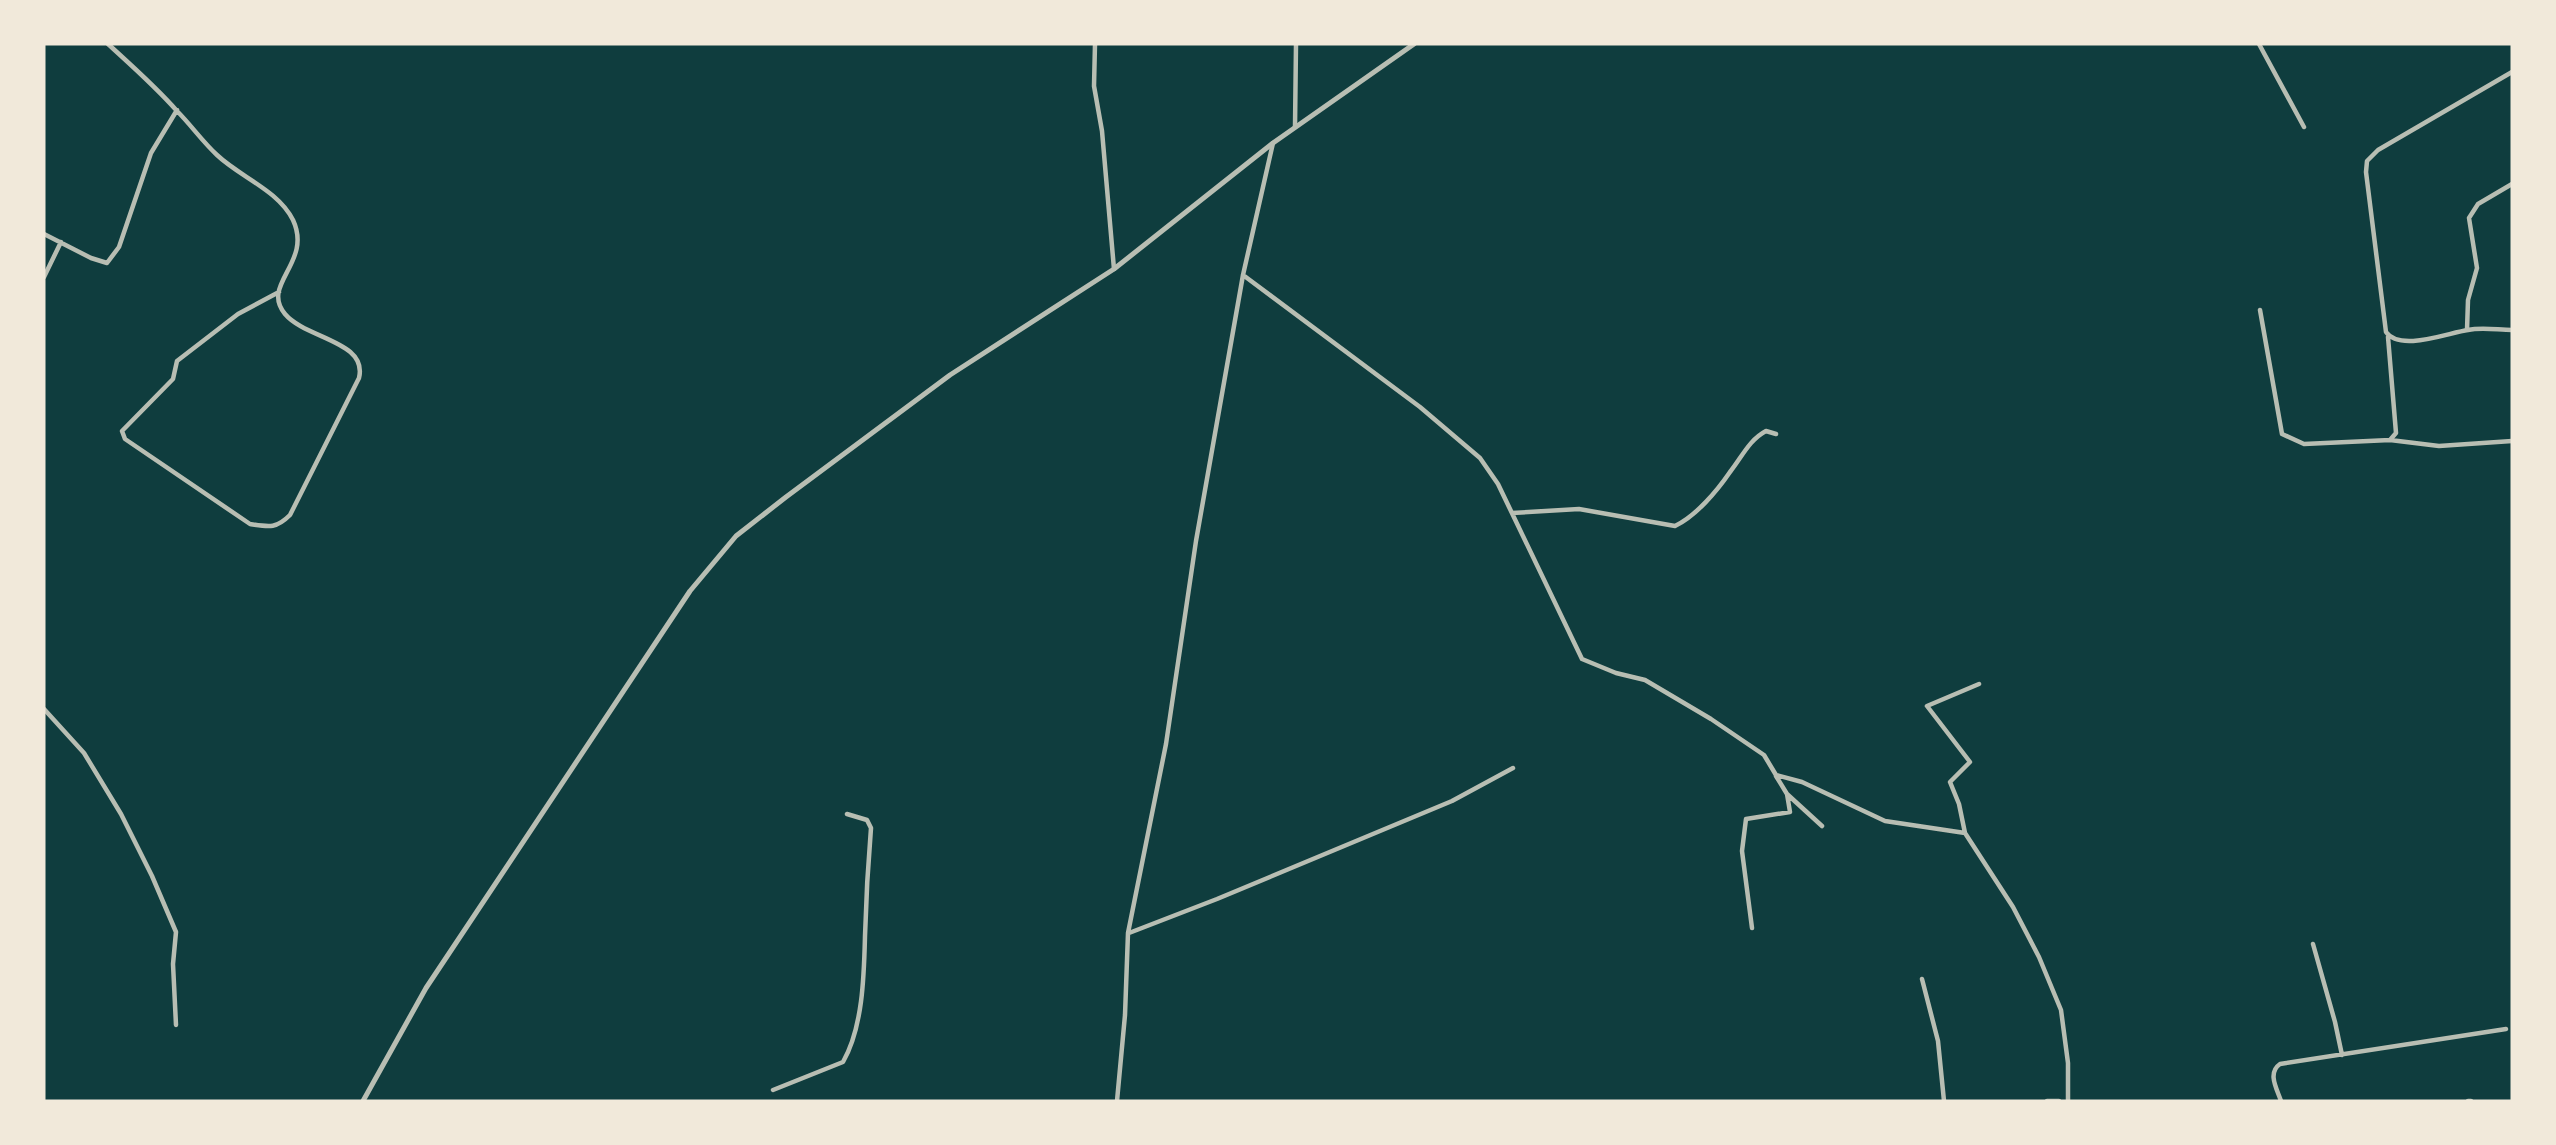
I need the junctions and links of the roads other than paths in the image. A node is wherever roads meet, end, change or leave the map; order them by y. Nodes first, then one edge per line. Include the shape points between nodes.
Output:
1 (108, 44) edge
2 (1095, 44) edge
3 (1296, 44) edge
4 (1414, 44) edge
5 (2259, 44) edge
6 (2512, 72) edge
7 (177, 110) junction
8 (2304, 127) dead end
9 (1294, 128) junction
10 (1273, 143) junction
11 (2512, 184) edge
12 (44, 234) edge
13 (61, 242) junction
14 (1114, 269) junction
15 (1243, 275) junction
16 (44, 277) edge
17 (279, 292) junction
18 (2260, 310) dead end
19 (2467, 330) junction
20 (2512, 330) edge
21 (2387, 334) junction
22 (1776, 434) dead end
23 (2390, 440) junction
24 (2512, 441) edge
25 (1512, 513) junction
26 (1979, 684) dead end
27 (44, 709) edge
28 (1513, 768) dead end
29 (1776, 775) junction
30 (1787, 794) junction
31 (847, 814) dead end
32 (1822, 826) dead end
33 (1965, 833) junction
34 (1752, 928) dead end
35 (1128, 933) junction
36 (2313, 944) dead end
37 (1922, 979) dead end
38 (176, 1025) dead end
39 (2506, 1029) dead end
40 (2342, 1055) junction
41 (773, 1090) dead end
42 (363, 1101) edge
43 (1117, 1101) edge
44 (1944, 1101) edge
45 (2047, 1101) edge
46 (2059, 1101) edge
47 (2068, 1101) edge
48 (2281, 1101) edge

1 - 7 street
2 - 14 street via 1094,86
3 - 9 street
4 - 9 street
5 - 8 street
6 - 21 street via 2390,141 2367,162
7 - 13 street via 151,153 113,257 107,263
7 - 17 street via 217,155 283,204 292,220 298,254
9 - 10 street
10 - 14 street
10 - 15 street
11 - 19 street via 2478,204 2469,218 2477,268 2468,300
12 - 13 street
13 - 16 street
14 - 42 street via 950,375 736,536 691,591 426,988
15 - 25 street via 1420,407 1480,458
15 - 35 street via 1166,744
17 - 17 street via 289,318 351,350 362,368 290,515 280,525 267,527 250,524 125,439 122,431 173,379 177,361 238,314
18 - 23 street via 2281,434 2304,444
19 - 20 street
19 - 21 street via 2395,342
21 - 23 street via 2396,433
22 - 25 street via 1766,431 1756,437 1707,499 1675,526 1580,509
23 - 24 street via 2439,446
25 - 29 street via 1582,659 1645,680 1712,719 1764,755
26 - 33 street via 1927,706 1970,762 1950,782
27 - 38 street via 84,753 121,814 176,932
28 - 35 street via 1452,801
29 - 30 street
29 - 33 street via 1802,782 1885,821
30 - 32 street
30 - 34 street via 1790,812 1746,819 1742,851
31 - 41 street via 867,820 871,828 866,971 858,1016 843,1062
33 - 47 street via 2013,907 2061,1010
35 - 43 street
36 - 40 street
37 - 44 street via 1938,1041
39 - 40 street
40 - 48 street via 2274,1068
45 - 46 street

